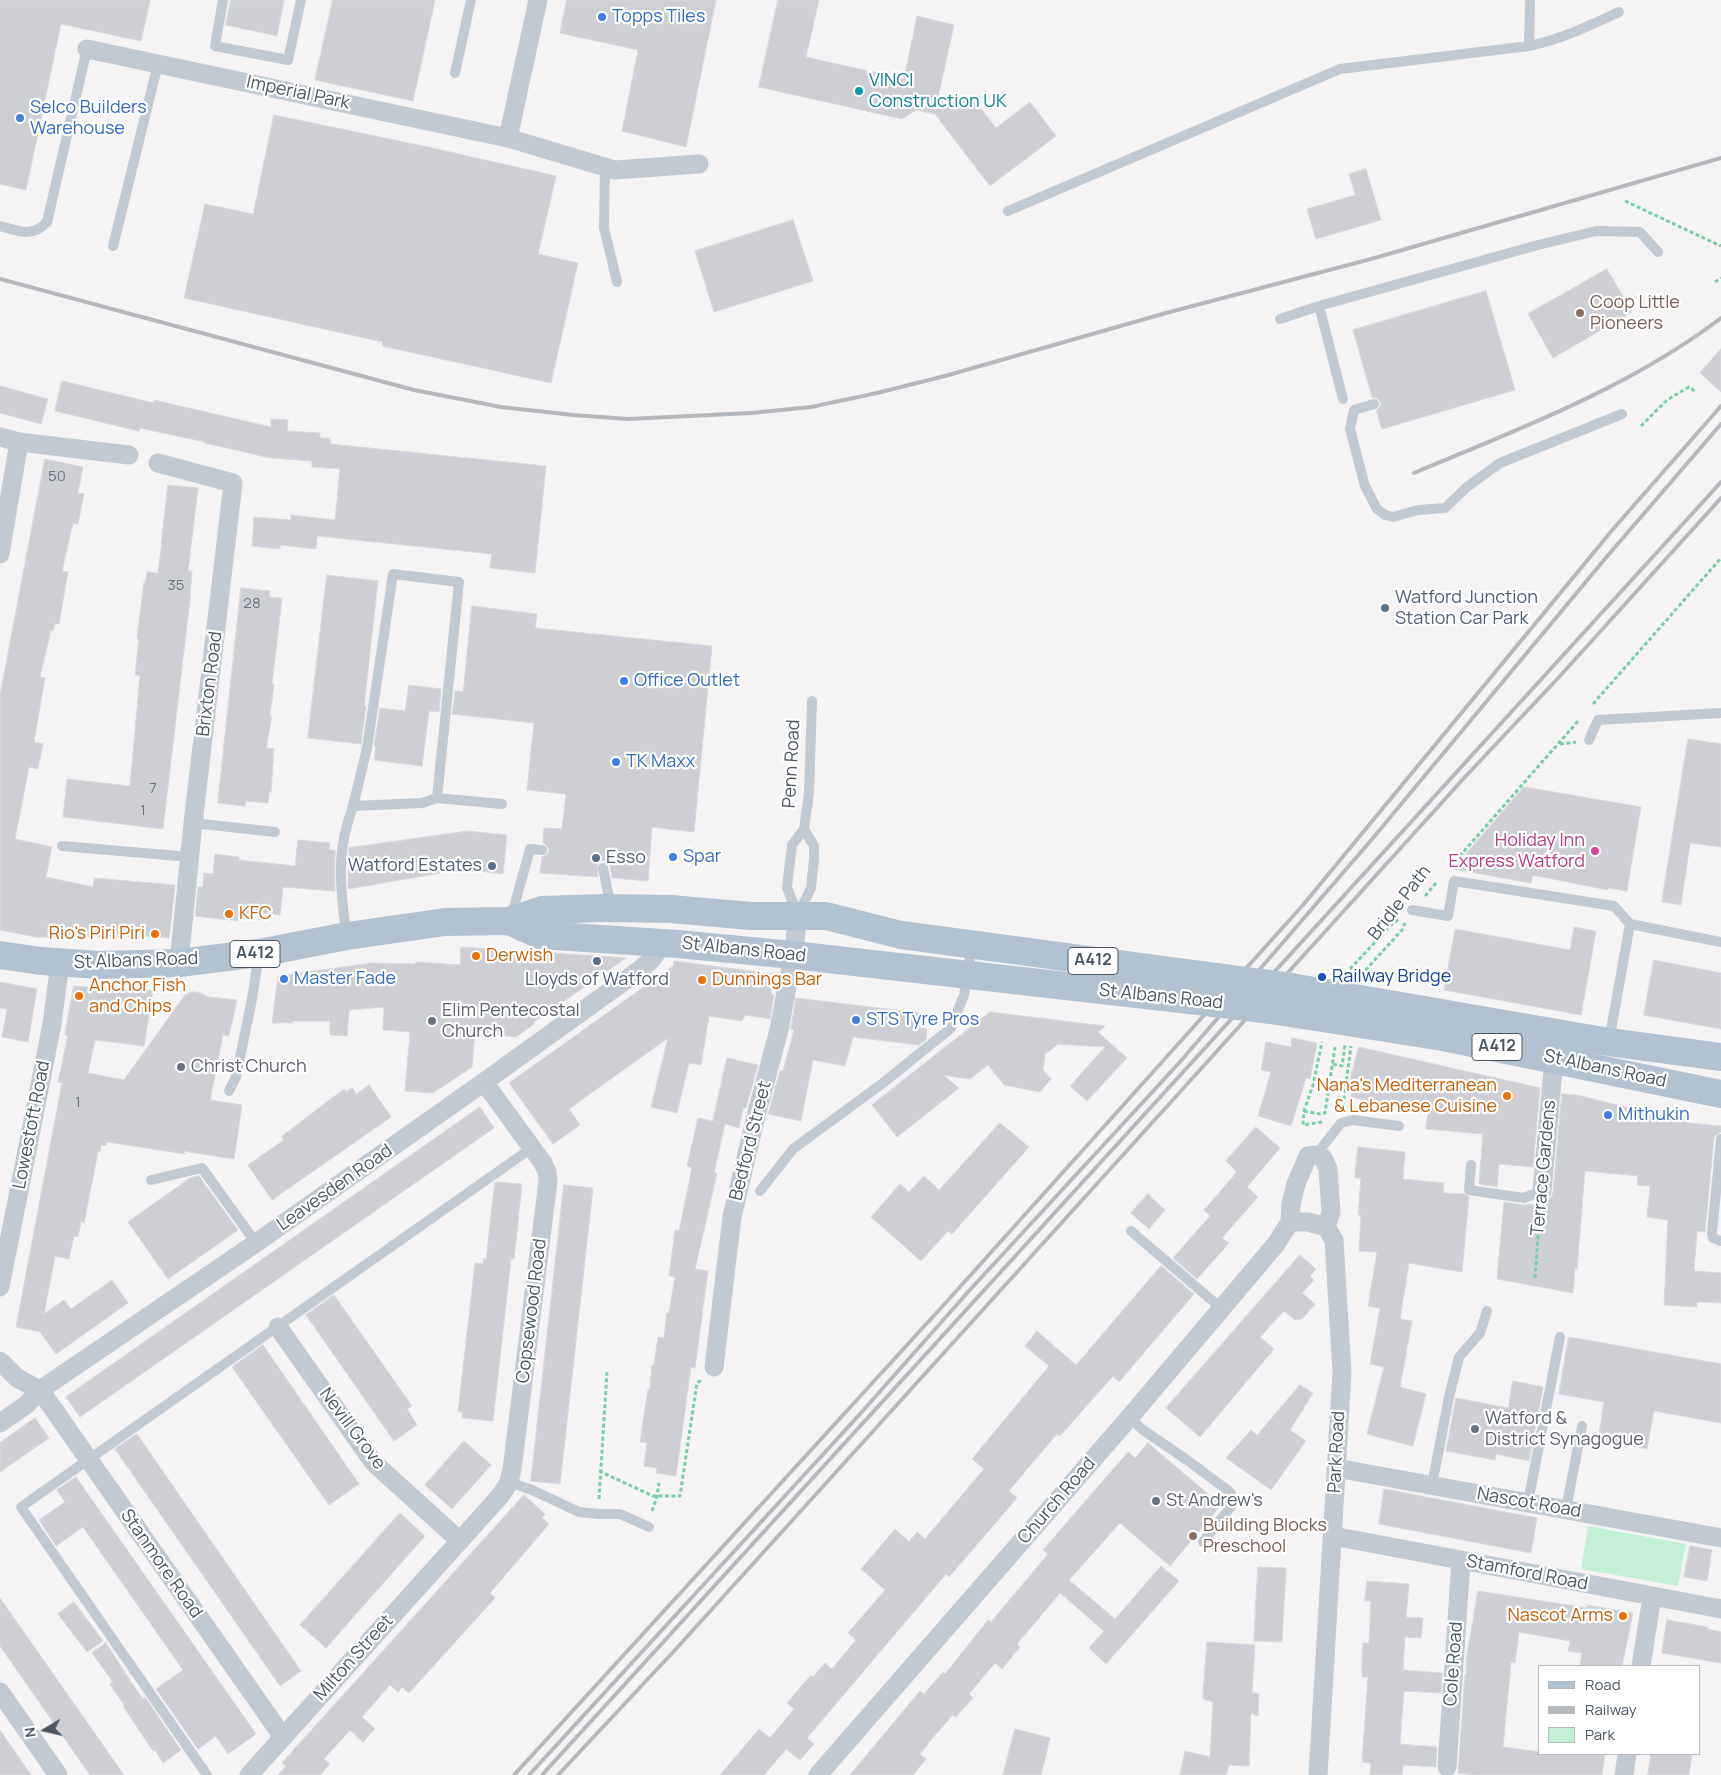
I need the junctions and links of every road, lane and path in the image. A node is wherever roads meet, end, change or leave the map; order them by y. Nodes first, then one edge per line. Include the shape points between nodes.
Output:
1 (223, 0) edge
2 (301, 0) edge
3 (471, 0) edge
4 (538, 0) edge
5 (1530, 0) edge
6 (1619, 12) dead end
7 (1529, 46) junction
8 (87, 49) joint
9 (158, 64) junction
10 (455, 73) dead end
11 (508, 138) junction
12 (699, 164) dead end
13 (605, 166) junction
14 (1625, 200) dead end
15 (1008, 211) dead end
16 (0, 226) edge
17 (113, 246) dead end
18 (1721, 246) edge
19 (1658, 252) dead end
20 (1721, 278) edge
21 (616, 282) dead end
22 (1715, 282) dead end
23 (1319, 306) junction
24 (1280, 319) dead end
25 (1696, 392) dead end
26 (1343, 399) dead end
27 (1374, 404) dead end
28 (1622, 414) dead end
29 (1640, 426) dead end
30 (0, 437) edge
31 (19, 442) junction
32 (129, 455) dead end
33 (158, 463) dead end
34 (0, 554) edge
35 (1721, 558) edge
36 (812, 701) dead end
37 (1591, 707) dead end
38 (1721, 713) edge
39 (1584, 714) dead end
40 (1589, 740) dead end
41 (437, 798) junction
42 (502, 804) dead end
43 (352, 806) junction
44 (193, 823) junction
45 (804, 829) junction
46 (275, 832) dead end
47 (62, 846) dead end
48 (542, 850) dead end
49 (190, 857) junction
50 (1450, 867) dead end
51 (604, 868) dead end
52 (1437, 881) dead end
53 (611, 908) junction
54 (638, 908) junction
55 (1412, 910) junction
56 (798, 916) junction
57 (510, 922) junction
58 (1630, 924) junction
59 (347, 936) junction
60 (660, 942) junction
61 (1721, 942) edge
62 (972, 945) junction
63 (260, 953) junction
64 (0, 955) edge
65 (793, 955) junction
66 (60, 963) junction
67 (179, 963) junction
68 (1350, 969) dead end
69 (1366, 970) dead end
70 (968, 976) junction
71 (1323, 1038) dead end
72 (1345, 1041) dead end
73 (1352, 1042) dead end
74 (1609, 1042) junction
75 (1335, 1047) dead end
76 (1721, 1057) edge
77 (1554, 1058) junction
78 (1333, 1064) junction
79 (484, 1082) junction
80 (229, 1091) dead end
81 (1721, 1094) edge
82 (1304, 1111) junction
83 (1341, 1123) junction
84 (1399, 1126) dead end
85 (1721, 1139) edge
86 (533, 1147) junction
87 (1316, 1155) junction
88 (1471, 1165) dead end
89 (151, 1180) dead end
90 (1542, 1191) junction
91 (760, 1192) dead end
92 (1290, 1222) junction
93 (1326, 1227) junction
94 (1131, 1231) dead end
95 (1721, 1241) edge
96 (256, 1243) junction
97 (1535, 1278) dead end
98 (0, 1287) edge
99 (1222, 1309) junction
100 (1487, 1311) dead end
101 (278, 1327) junction
102 (1560, 1337) dead end
103 (0, 1361) edge
104 (714, 1367) joint
105 (607, 1372) dead end
106 (40, 1390) junction
107 (1129, 1418) junction
108 (0, 1423) edge
109 (1582, 1426) dead end
110 (88, 1460) junction
111 (1336, 1468) junction
112 (599, 1471) junction
113 (509, 1482) junction
114 (659, 1483) dead end
115 (1432, 1485) junction
116 (657, 1496) junction
117 (1528, 1502) junction
118 (1566, 1509) junction
119 (598, 1514) junction
120 (647, 1526) joint
121 (1332, 1536) junction
122 (1721, 1538) edge
123 (460, 1541) junction
124 (1203, 1542) dead end
125 (1461, 1561) junction
126 (1652, 1597) junction
127 (1721, 1609) edge
128 (1641, 1665) edge
129 (0, 1692) edge
130 (283, 1737) junction
131 (1627, 1755) edge
132 (1447, 1767) dead end
133 (58, 1775) edge
134 (207, 1775) edge
135 (248, 1775) edge
136 (818, 1775) edge
137 (1318, 1775) edge
138 (1624, 1775) edge

1 - 2 lane via 215,46 288,60
3 - 10 lane
4 - 11 street
5 - 7 lane
6 - 7 lane via 1575,33
7 - 15 lane via 1340,69
8 - 9 street, Imperial Park
8 - 16 lane via 47,222 39,230 28,233
9 - 11 street, Imperial Park
9 - 17 lane
11 - 13 street, Imperial Park
12 - 13 street, Imperial Park via 615,170
13 - 21 lane via 604,228
14 - 18 path
19 - 23 lane via 1640,232 1596,231
20 - 22 path
23 - 24 lane
23 - 26 lane
25 - 29 path via 1689,387 1667,400
27 - 28 lane via 1354,410 1350,429 1372,501 1377,509 1393,518 1418,510 1445,508 1500,463
30 - 31 street
31 - 32 street
31 - 34 street
33 - 44 street, Brixton Road via 233,483
35 - 37 path
36 - 45 lane, Penn Road via 809,793
38 - 40 lane via 1598,720
39 - 50 path, Bridle Path
41 - 42 lane
41 - 43 lane via 422,802
41 - 43 lane via 459,582 393,574 368,748
43 - 59 lane via 341,866
44 - 46 lane
44 - 49 street, Brixton Road
45 - 56 lane, Penn Road via 814,846 814,860 811,888
45 - 56 lane, Penn Road via 792,845 787,888
47 - 49 lane
48 - 57 lane via 530,849
49 - 67 street, Brixton Road
51 - 53 lane
52 - 55 path, Bridle Path
53 - 54 main road, St Albans Road / A412
53 - 57 main road, St Albans Road / A412 via 542,910
54 - 56 main road, St Albans Road / A412
54 - 60 main road via 654,922
55 - 58 lane via 1448,916 1454,880 1614,906
55 - 68 path via 1391,925
55 - 69 path, Bridle Path via 1402,930
56 - 62 main road, St Albans Road / A412 via 826,916 901,936
56 - 65 street, Bedford Street
57 - 59 main road, St Albans Road / A412 via 445,922
57 - 60 main road, St Albans Road / A412 via 540,935
58 - 61 lane
58 - 74 lane
59 - 63 main road, St Albans Road / A412
60 - 65 main road, St Albans Road / A412
60 - 79 street, Leavesden Road via 658,952 646,965
62 - 70 lane
62 - 74 main road, St Albans Road / A412, bridge via 1291,987
63 - 67 main road, St Albans Road / A412
63 - 80 lane via 236,1077
64 - 66 main road, St Albans Road / A412
65 - 70 main road, St Albans Road / A412
65 - 104 street, Bedford Street via 779,1030 732,1218
66 - 67 main road, St Albans Road / A412
66 - 98 street, Lowestoft Road via 52,1024
70 - 77 main road, St Albans Road / A412, bridge via 1271,1010
70 - 91 lane via 951,1028 793,1149
71 - 82 path
72 - 78 path via 1342,1066
73 - 83 path
74 - 76 main road, St Albans Road / A412
75 - 78 path
77 - 81 main road, St Albans Road / A412
77 - 90 street, Terrace Gardens
78 - 82 path via 1325,1113
79 - 86 street, Copsewood Road
79 - 96 street, Leavesden Road
82 - 83 path via 1303,1125
83 - 84 lane via 1353,1120
83 - 87 lane
85 - 95 lane via 1712,1233 1713,1238
86 - 101 lane
86 - 113 street, Copsewood Road via 543,1162 548,1181
87 - 92 street via 1308,1156 1296,1184
87 - 93 street via 1323,1158 1328,1169 1331,1212
88 - 90 lane via 1469,1190 1524,1198
89 - 96 lane via 202,1168
90 - 97 path, Terrace Gardens
92 - 93 street
92 - 99 street, Church Road via 1276,1244
93 - 111 street, Park Road via 1334,1240 1342,1372
94 - 99 lane
96 - 106 street, Leavesden Road
99 - 107 street, Church Road
100 - 115 lane via 1480,1333 1459,1357
101 - 110 lane
101 - 123 street, Nevill Grove via 374,1463
102 - 117 lane
103 - 106 street via 17,1378
104 - 116 path via 697,1383 680,1496
105 - 112 path
106 - 108 street, Leavesden Road via 26,1405
106 - 110 street, Stanmore Road
107 - 124 lane via 1230,1492 1232,1506
107 - 136 street, Church Road
109 - 118 lane
110 - 130 street, Stanmore Road
110 - 134 lane via 21,1507
111 - 115 street, Nascot Road
111 - 121 street, Park Road
112 - 116 path
112 - 119 path
113 - 119 lane via 579,1512
113 - 123 street, Copsewood Road
114 - 116 path
115 - 117 street, Nascot Road
116 - 120 path
117 - 118 street, Nascot Road
118 - 122 street, Nascot Road
119 - 120 lane via 620,1514
121 - 125 street, Stamford Road
121 - 137 street, Park Road
123 - 130 street, Milton Street
125 - 126 street, Stamford Road
125 - 132 street, Cole Road
126 - 127 street, Stamford Road
126 - 128 street
129 - 133 street
130 - 135 street, Milton Street
131 - 138 street

